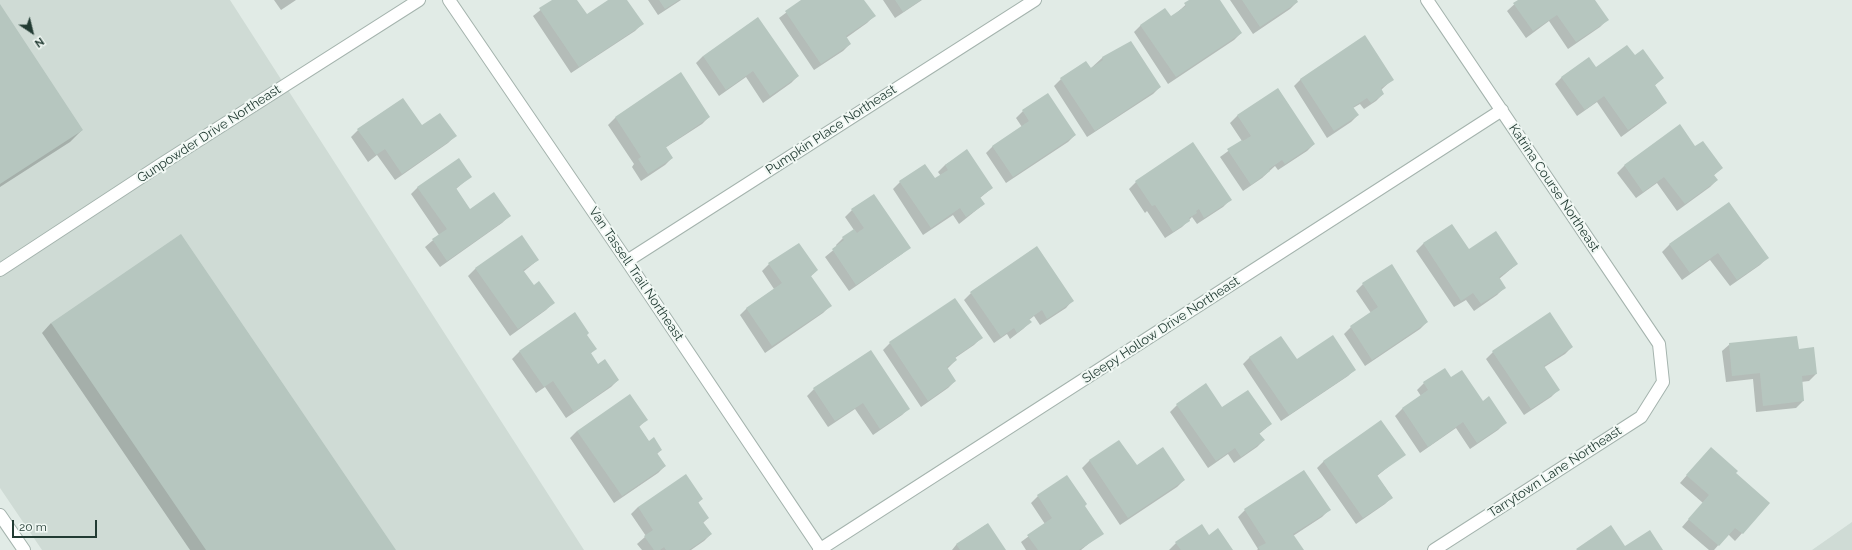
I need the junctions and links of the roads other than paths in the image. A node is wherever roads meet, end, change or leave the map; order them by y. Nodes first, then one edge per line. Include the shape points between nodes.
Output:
1 (419, 0) edge
2 (449, 0) edge
3 (1035, 0) edge
4 (1427, 0) edge
5 (1502, 110) junction
6 (627, 261) junction
7 (0, 270) edge
8 (1663, 382) joint
9 (0, 515) edge
10 (24, 550) edge
11 (820, 550) edge
12 (1434, 550) edge

1 - 7 street, Gunpowder Drive Northeast
2 - 6 street, Van Tassell Trail Northeast
3 - 6 street, Pumpkin Place Northeast
4 - 5 street, Katrina Course Northeast
5 - 8 street, Katrina Course Northeast via 1659,344
5 - 11 street, Sleepy Hollow Drive Northeast
6 - 11 street, Van Tassell Trail Northeast
8 - 12 street, Tarrytown Lane Northeast via 1640,417
9 - 10 street

